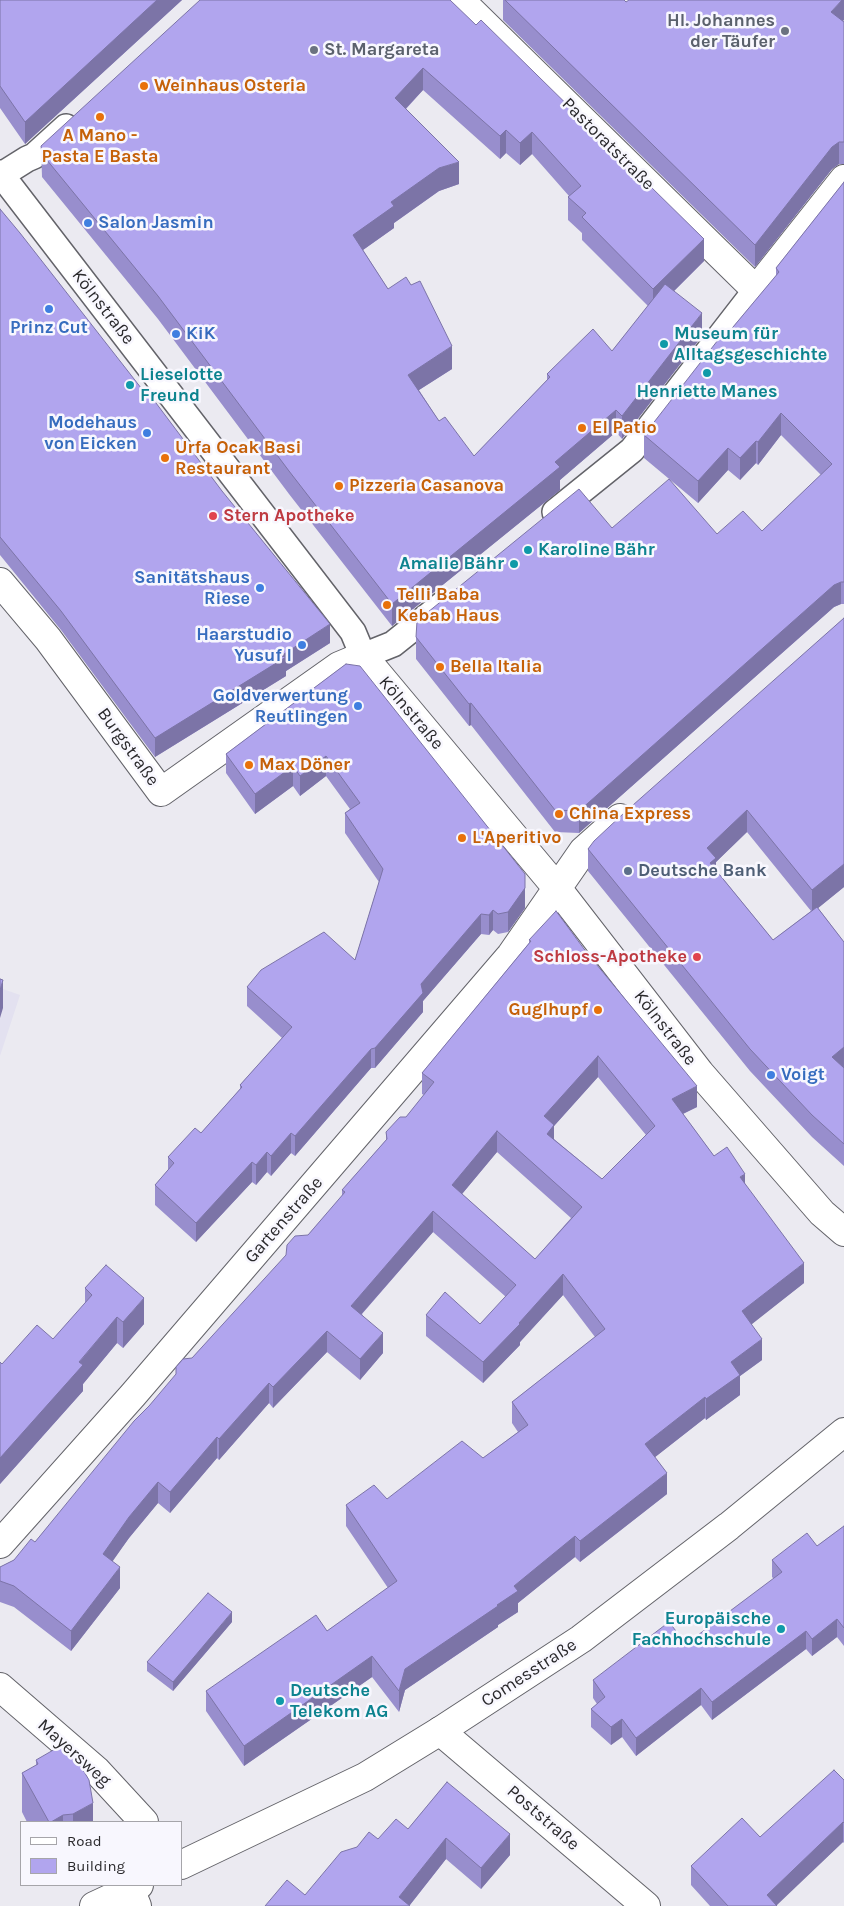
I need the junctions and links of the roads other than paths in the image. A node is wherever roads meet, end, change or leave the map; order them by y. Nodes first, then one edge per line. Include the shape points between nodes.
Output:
1 (460, 0) edge
2 (86, 109) edge
3 (0, 175) edge
4 (844, 179) edge
5 (756, 290) junction
6 (539, 525) edge
7 (0, 582) edge
8 (462, 588) edge
9 (363, 656) junction
10 (642, 799) edge
11 (557, 888) junction
12 (844, 1232) edge
13 (844, 1432) edge
14 (0, 1544) edge
15 (0, 1687) edge
16 (440, 1731) junction
17 (143, 1821) edge
18 (182, 1865) edge
19 (135, 1893) edge
20 (94, 1906) edge
21 (646, 1906) edge

1 - 5 street, Pastoratstraße
2 - 3 street via 34,156
3 - 9 street, Kölnstraße via 347,624
4 - 5 street
5 - 6 street via 632,450
7 - 9 street, Burgstraße via 48,639 161,792 339,666
8 - 9 street via 392,644
9 - 11 street, Kölnstraße
10 - 11 street, Gartenstraße via 583,851
11 - 12 street, Kölnstraße via 700,1073 822,1213
11 - 14 street, Gartenstraße via 511,955 140,1388
13 - 16 street, Comesstraße via 581,1639
15 - 17 street, Mayersweg via 96,1770
16 - 18 street, Comesstraße via 365,1778
16 - 21 street, Poststraße
19 - 20 street

